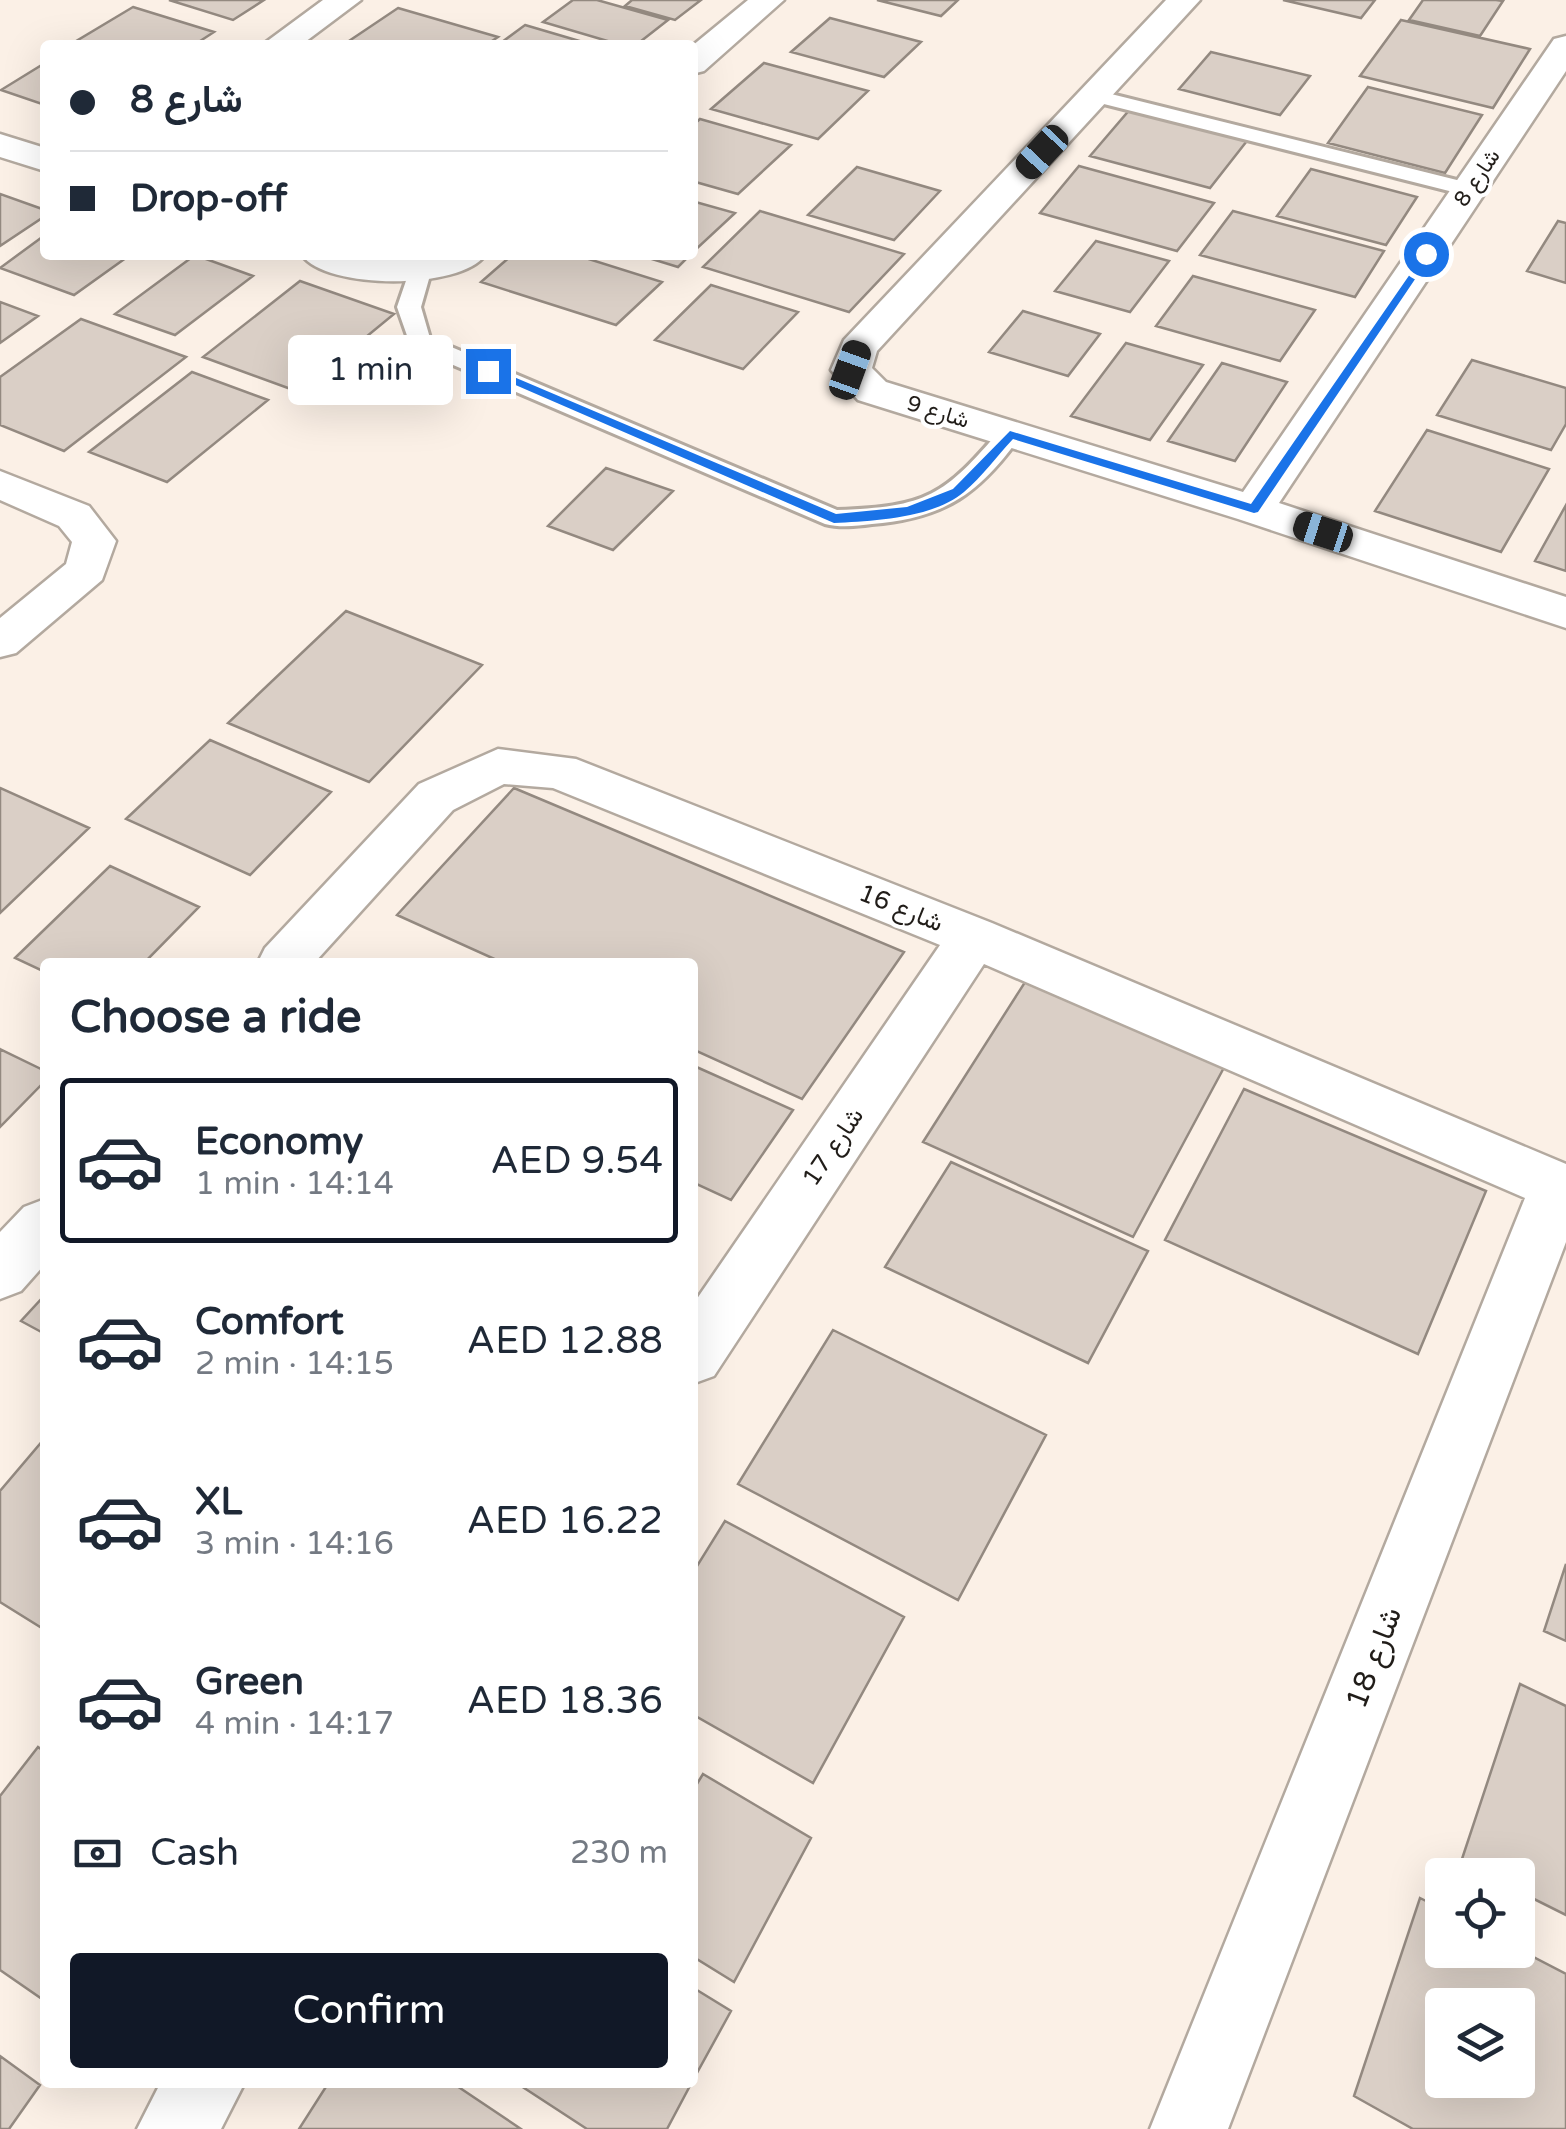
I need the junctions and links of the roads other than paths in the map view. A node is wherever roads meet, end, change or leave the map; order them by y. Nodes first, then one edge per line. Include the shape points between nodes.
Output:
1 (345, 0) edge
2 (768, 0) edge
3 (1184, 0) edge
4 (286, 40) edge
5 (1566, 46) edge
6 (698, 59) edge
7 (1094, 96) junction
8 (0, 145) edge
9 (40, 158) edge
10 (1469, 190) junction
11 (335, 260) edge
12 (452, 260) edge
13 (420, 272) junction
14 (1010, 434) junction
15 (0, 484) edge
16 (1254, 509) junction
17 (1566, 612) edge
18 (0, 642) edge
19 (974, 937) junction
20 (288, 958) edge
21 (1562, 1188) edge
22 (40, 1230) edge
23 (0, 1274) edge
24 (698, 1348) edge
25 (203, 2088) edge
26 (176, 2129) edge
27 (1189, 2129) edge

1 - 4 street
2 - 6 street
3 - 7 street, شارع 9
5 - 10 street, شارع 8
7 - 10 lane
7 - 14 street, شارع 9 via 858,348 850,370 872,391
8 - 9 street
10 - 16 street, شارع 8
11 - 13 street via 370,272
12 - 13 street
13 - 14 lane via 410,307 419,342 834,518 879,517 957,492
14 - 16 street, شارع 9
15 - 18 street via 74,516 94,541 86,570
16 - 17 street, شارع 9
19 - 20 street, شارع 16 via 558,771 498,766 436,797
19 - 21 street, شارع 16
19 - 24 street, شارع 17
21 - 27 street, شارع 18
22 - 23 street
25 - 26 street

